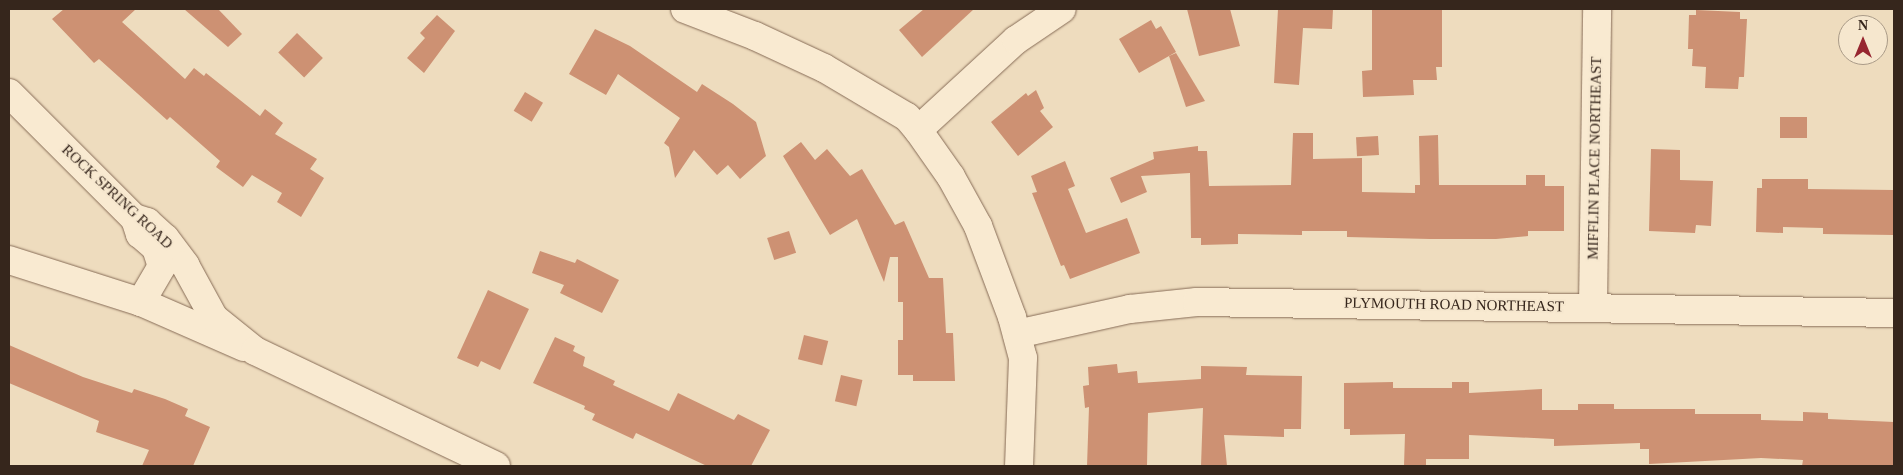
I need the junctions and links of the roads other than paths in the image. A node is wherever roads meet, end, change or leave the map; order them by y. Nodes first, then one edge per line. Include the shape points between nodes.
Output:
1 (686, 9) edge
2 (1062, 9) edge
3 (1597, 9) edge
4 (9, 93) edge
5 (918, 130) junction
6 (134, 218) junction
7 (9, 260) edge
8 (141, 302) junction
9 (1593, 307) junction
10 (1894, 313) edge
11 (1017, 334) junction
12 (255, 351) junction
13 (496, 466) edge
14 (1019, 466) edge

1 - 5 street via 824,68 907,117
2 - 5 street via 1016,40
3 - 9 street, MIFFLIN PLACE NORTHEAST
4 - 6 street, ROCK SPRING ROAD
5 - 11 street via 951,177 978,226 1001,280
6 - 8 street via 140,234 156,248 162,266
6 - 12 street, ROCK SPRING ROAD via 147,222 165,238 185,265 214,318
7 - 8 street
8 - 12 street
9 - 10 street, PLYMOUTH ROAD NORTHEAST
9 - 11 street, PLYMOUTH ROAD NORTHEAST via 1197,302 1130,309
11 - 14 street via 1023,358
12 - 13 street

